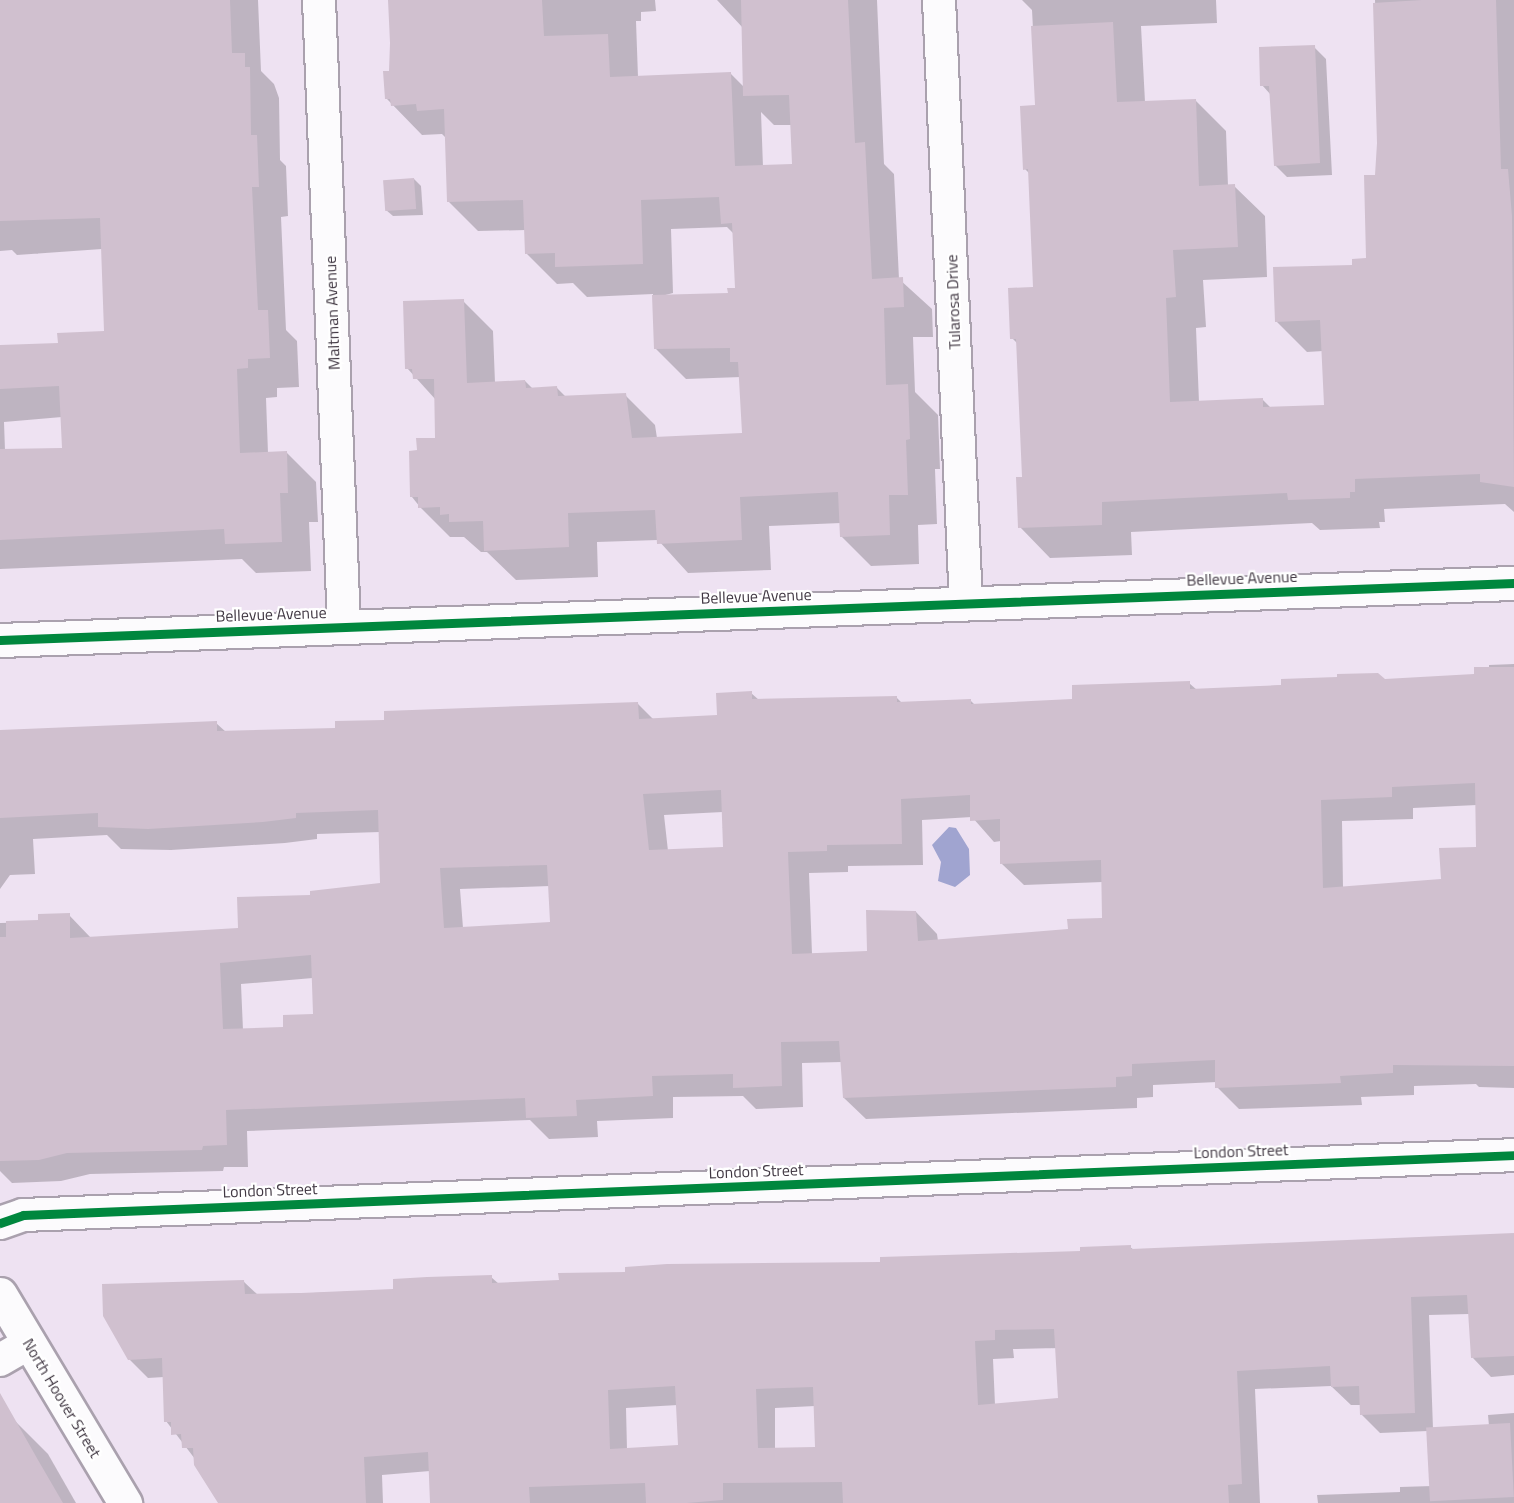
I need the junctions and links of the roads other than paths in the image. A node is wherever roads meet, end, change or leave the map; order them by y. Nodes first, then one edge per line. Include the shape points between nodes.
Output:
1 (319, 0) edge
2 (939, 0) edge
3 (1514, 583) edge
4 (966, 604) junction
5 (344, 627) junction
6 (0, 640) edge
7 (1514, 1155) edge
8 (0, 1223) edge
9 (0, 1294) edge
10 (29, 1343) junction
11 (0, 1360) edge
12 (124, 1503) edge

1 - 5 street, Maltman Avenue
2 - 4 street, Tularosa Drive
3 - 4 street, Bellevue Avenue
4 - 5 street, Bellevue Avenue
5 - 6 street, Bellevue Avenue
7 - 8 street, London Street via 23,1215
9 - 10 street, North Hoover Street
10 - 11 street
10 - 12 street, North Hoover Street

